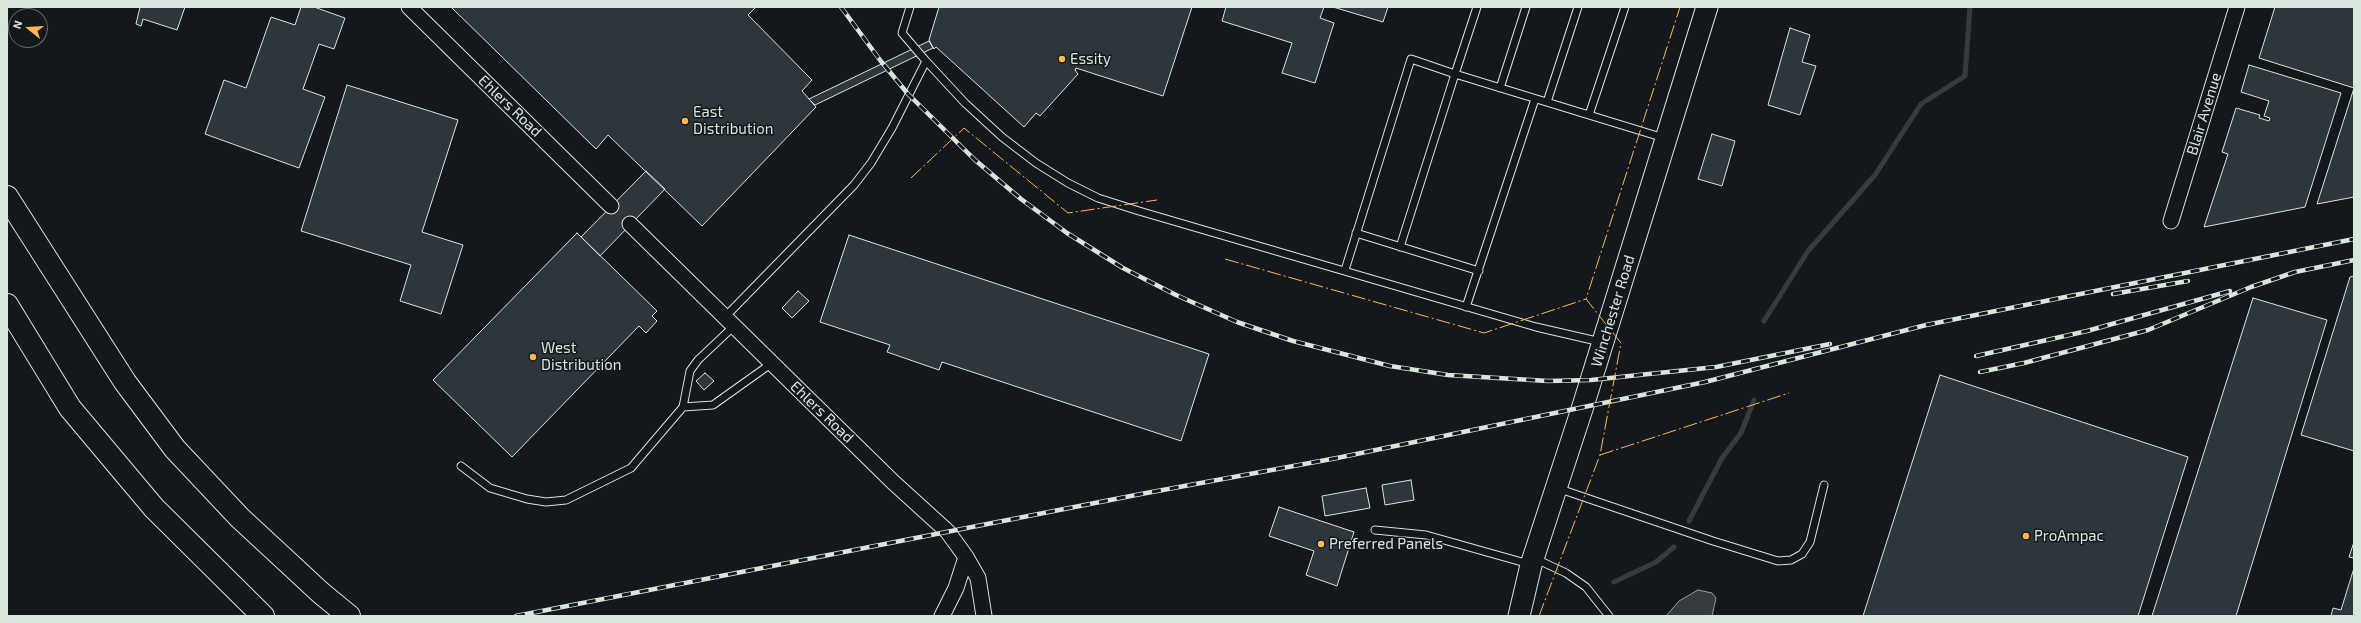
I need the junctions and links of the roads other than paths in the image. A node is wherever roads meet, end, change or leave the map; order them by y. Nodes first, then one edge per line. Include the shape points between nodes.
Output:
1 (409, 7) edge
2 (910, 7) edge
3 (1477, 7) edge
4 (1526, 7) edge
5 (1578, 7) edge
6 (1624, 7) edge
7 (1708, 7) edge
8 (2237, 7) edge
9 (926, 61) junction
10 (1455, 74) junction
11 (1500, 88) junction
12 (1535, 99) junction
13 (1547, 102) junction
14 (1589, 115) junction
15 (1666, 139) junction
16 (7, 197) edge
17 (612, 206) tunnel mouth
18 (2171, 222) dead end
19 (630, 224) tunnel mouth
20 (1356, 233) junction
21 (1400, 247) junction
22 (1345, 270) junction
23 (1479, 271) junction
24 (7, 305) edge
25 (1466, 306) junction
26 (730, 321) junction
27 (1603, 342) junction
28 (772, 364) junction
29 (683, 407) junction
30 (461, 466) dead end
31 (1824, 485) dead end
32 (1557, 488) junction
33 (1375, 530) dead end
34 (966, 557) junction
35 (1532, 561) junction
36 (259, 612) edge
37 (349, 616) edge
38 (942, 616) edge
39 (984, 616) edge
40 (1505, 616) edge
41 (1519, 616) edge
42 (1610, 616) edge

1 - 17 street, Ehlers Road
2 - 9 lane via 902,33
3 - 10 lane
4 - 11 lane
5 - 13 lane
6 - 14 lane
7 - 15 main road, Winchester Road
8 - 18 street, Blair Avenue
9 - 22 lane via 965,103 1002,137 1036,163 1098,198
9 - 26 lane via 871,163
10 - 11 lane
10 - 20 lane via 1411,59
10 - 21 lane
11 - 12 lane
12 - 13 lane
12 - 23 lane
13 - 14 lane
14 - 15 lane
15 - 27 main road, Winchester Road
16 - 37 highway via 125,382 175,449 240,518
19 - 26 street, Ehlers Road
20 - 21 lane
20 - 22 lane
21 - 23 lane
22 - 25 lane
23 - 25 lane
24 - 36 highway via 70,408 154,508
25 - 27 lane via 1567,335
26 - 28 street, Ehlers Road
26 - 29 lane via 690,371
27 - 32 main road, Winchester Road
28 - 29 lane via 713,405
28 - 34 street, Ehlers Road via 948,532
29 - 30 lane via 631,468 566,500 546,502 490,488
31 - 32 lane via 1810,542 1802,554 1791,560 1778,561
32 - 35 main road, Winchester Road
33 - 35 lane via 1426,535
34 - 38 street via 956,588
34 - 39 street, Ehlers Road via 978,578
35 - 40 main road
35 - 41 main road, Winchester Road
35 - 42 lane via 1566,573 1586,587

